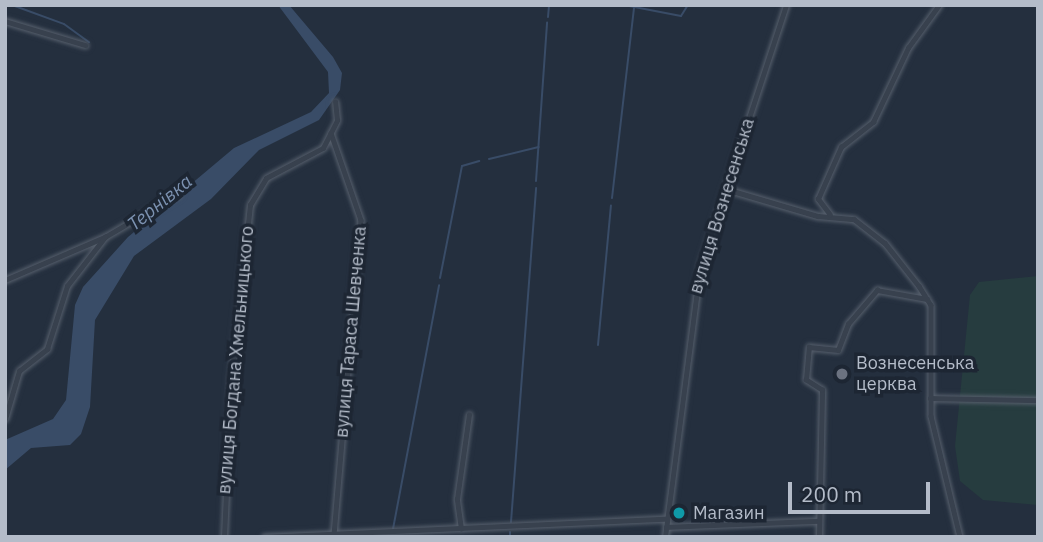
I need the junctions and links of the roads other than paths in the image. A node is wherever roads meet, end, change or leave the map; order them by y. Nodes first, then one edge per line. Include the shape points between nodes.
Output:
1 (786, 5) edge
2 (939, 5) edge
3 (5, 21) edge
4 (85, 46) dead end
5 (335, 102) dead end
6 (331, 133) junction
7 (726, 189) junction
8 (178, 194) dead end
9 (818, 199) junction
10 (811, 214) junction
11 (830, 216) junction
12 (105, 237) junction
13 (5, 280) edge
14 (928, 300) junction
15 (930, 398) junction
16 (1038, 400) edge
17 (469, 415) dead end
18 (5, 419) edge
19 (667, 519) junction
20 (817, 521) junction
21 (666, 527) junction
22 (461, 529) junction
23 (437, 534) edge
24 (334, 536) edge
25 (224, 537) edge
26 (264, 537) edge
27 (666, 537) edge
28 (819, 537) edge
29 (960, 537) edge

1 - 7 street, вулиця Вознесенська
2 - 9 street via 908,48 873,122 841,147
3 - 4 street
5 - 6 street
6 - 24 street, вулиця Тараса Шевченка via 361,220
6 - 25 street, вулиця Богдана Хмельницького via 313,156 266,178 250,205 231,380
7 - 10 street
7 - 19 street, вулиця Вознесенська via 695,291
8 - 12 street
9 - 10 street
9 - 11 street
10 - 11 street
11 - 14 street via 854,219 878,236
12 - 13 street
12 - 18 street via 67,286 47,349 19,370
14 - 15 street
14 - 20 street via 877,290 848,324 838,350 809,347 806,380 822,390
15 - 16 street
15 - 29 street
17 - 22 street via 457,499
19 - 21 street, вулиця Вознесенська
19 - 22 street
20 - 21 street
20 - 28 street
21 - 27 street, вулиця Вознесенська
22 - 23 street
23 - 24 street
24 - 26 street

